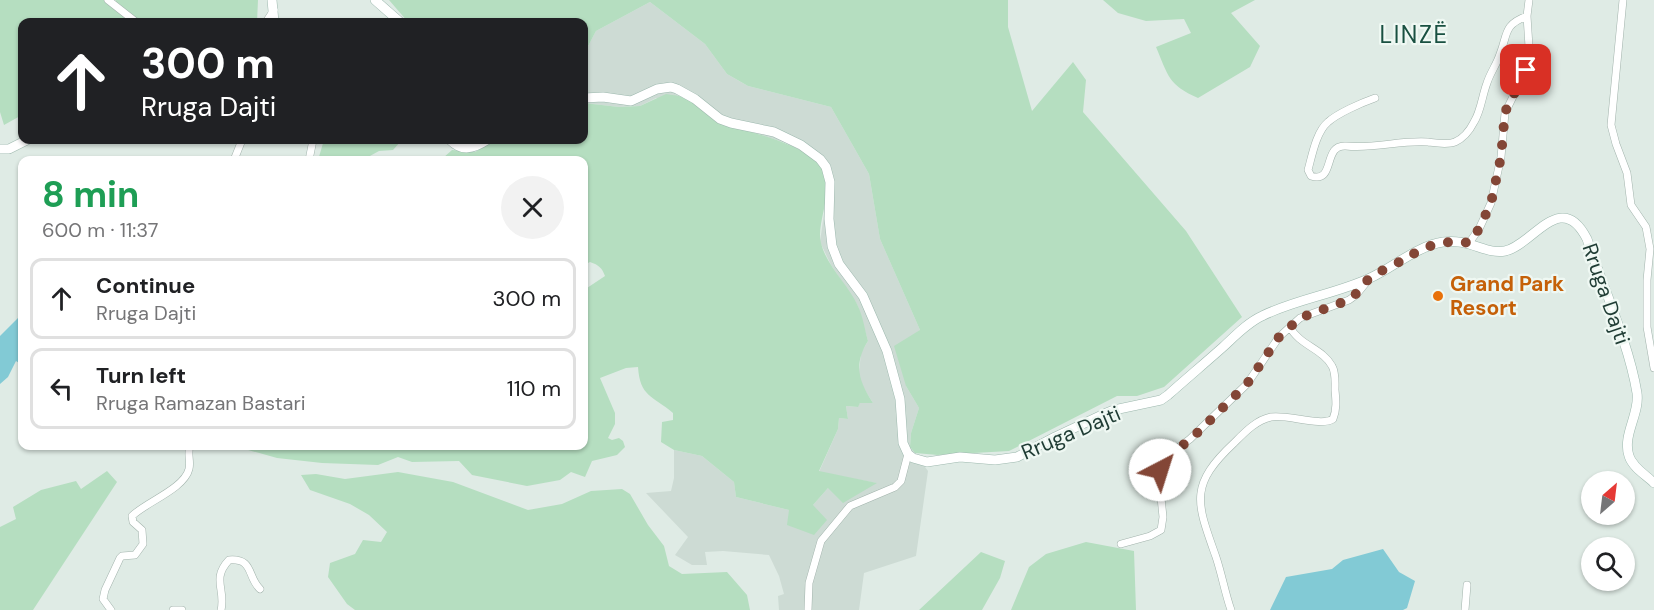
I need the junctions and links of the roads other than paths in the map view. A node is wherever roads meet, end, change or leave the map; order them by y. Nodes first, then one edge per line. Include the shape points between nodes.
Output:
1 (108, 0) edge
2 (375, 0) edge
3 (1529, 0) edge
4 (1623, 0) edge
5 (1527, 16) junction
6 (131, 18) edge
7 (395, 18) edge
8 (588, 97) edge
9 (1374, 98) dead end
10 (18, 144) edge
11 (456, 144) edge
12 (478, 144) edge
13 (0, 149) edge
14 (1469, 243) junction
15 (1369, 279) junction
16 (1290, 327) junction
17 (1654, 368) edge
18 (189, 450) edge
19 (908, 454) junction
20 (1654, 483) edge
21 (1120, 544) dead end
22 (1467, 585) dead end
23 (260, 589) dead end
24 (111, 610) edge
25 (173, 610) edge
26 (182, 610) edge
27 (221, 610) edge
28 (808, 610) edge
29 (1231, 610) edge
30 (1465, 610) edge

1 - 6 street
2 - 7 main road
3 - 5 street
4 - 17 street via 1611,125 1627,173 1631,205 1646,227 1650,249 1647,327
5 - 9 street via 1511,24 1505,34 1475,121 1456,142 1342,146 1330,157 1324,175 1314,178 1308,174 1319,135 1327,123
5 - 14 street via 1530,62 1505,112 1491,203
8 - 19 main road via 632,101 671,87 695,99 720,119 774,132 820,159 830,182 832,246 838,264 863,296 887,351 900,399 903,442
10 - 13 main road
11 - 12 main road via 464,149
14 - 15 main road, Rruga Dajti via 1455,240 1424,247
14 - 20 main road, Rruga Dajti via 1503,252 1553,220 1564,219 1580,227 1625,348 1636,391 1629,457
15 - 16 street via 1349,300 1300,318
15 - 19 main road, Rruga Dajti via 1259,317 1168,396 1114,410 1017,457 927,462
16 - 21 street via 1247,384 1190,440 1166,457 1159,478 1161,530
16 - 29 street via 1294,335 1332,365 1335,414 1325,422 1279,416 1257,422 1208,471 1202,486 1201,513
18 - 24 street via 189,470 179,485 132,516 142,530 143,543 135,555 120,558 102,595
19 - 28 street via 901,481 850,506 821,541 809,584
22 - 30 street
23 - 27 street via 247,565 229,560 220,575
25 - 26 street

